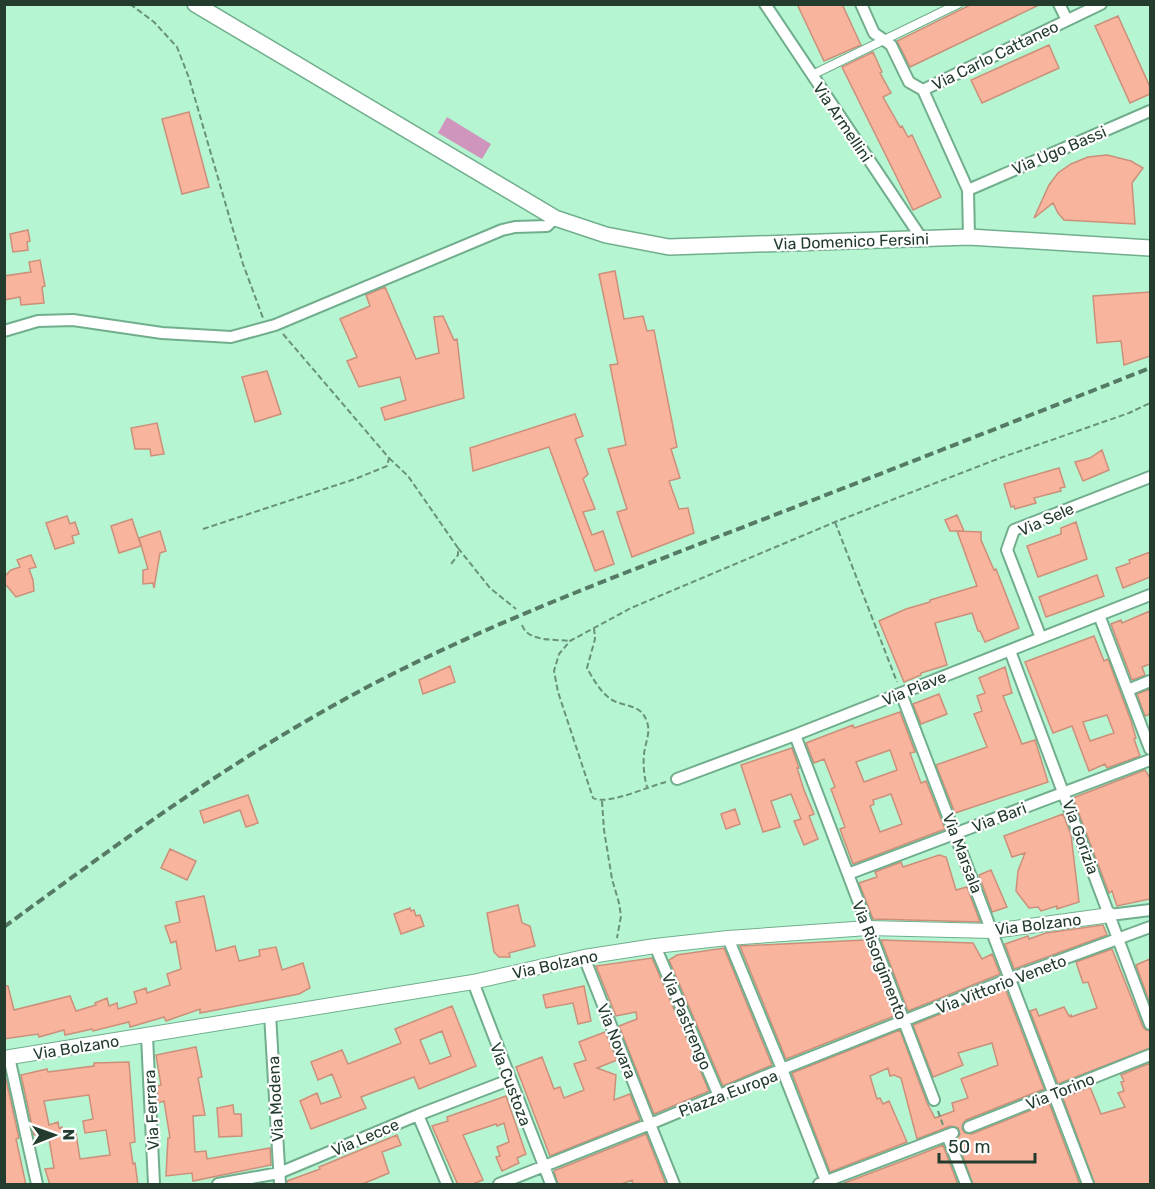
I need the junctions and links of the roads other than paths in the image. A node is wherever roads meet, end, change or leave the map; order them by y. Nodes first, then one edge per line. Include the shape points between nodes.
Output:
1 (195, 4) edge
2 (765, 4) edge
3 (861, 4) edge
4 (958, 4) edge
5 (1059, 4) edge
6 (1101, 4) edge
7 (1067, 20) junction
8 (884, 40) junction
9 (812, 75) junction
10 (923, 90) junction
11 (1150, 111) edge
12 (968, 190) junction
13 (555, 218) junction
14 (969, 237) junction
15 (922, 239) junction
16 (1150, 248) edge
17 (4, 331) edge
18 (1150, 477) edge
19 (1150, 595) edge
20 (1099, 615) junction
21 (1041, 638) junction
22 (1010, 651) junction
23 (1150, 681) edge
24 (1128, 690) junction
25 (901, 693) junction
26 (795, 735) junction
27 (1150, 749) edge
28 (1150, 760) edge
29 (677, 779) road end
30 (1064, 792) junction
31 (955, 833) junction
32 (848, 874) junction
33 (1150, 910) edge
34 (1110, 915) junction
35 (1150, 927) edge
36 (868, 928) junction
37 (993, 931) junction
38 (728, 938) junction
39 (1120, 940) junction
40 (655, 946) junction
41 (584, 957) junction
42 (1009, 979) junction
43 (472, 982) junction
44 (270, 1014) junction
45 (903, 1021) junction
46 (1150, 1024) edge
47 (147, 1036) junction
48 (1150, 1055) edge
49 (7, 1058) edge
50 (782, 1070) junction
51 (509, 1080) junction
52 (1052, 1094) junction
53 (719, 1096) junction
54 (934, 1100) road end
55 (418, 1114) junction
56 (650, 1124) junction
57 (969, 1127) dead end
58 (544, 1166) junction
59 (279, 1173) junction
60 (824, 1184) edge
61 (37, 1185) edge
62 (154, 1185) edge
63 (218, 1185) edge
64 (280, 1185) edge
65 (447, 1185) edge
66 (499, 1185) edge
67 (551, 1185) edge
68 (674, 1185) edge
69 (966, 1185) edge
70 (1088, 1185) edge

1 - 13 main road, Via Domenico Fersini
2 - 9 street, Via Armellini
3 - 8 street via 873,33
4 - 8 street
5 - 7 street
6 - 7 street, Via Carlo Cattaneo
7 - 10 street, Via Carlo Cattaneo
8 - 9 street
8 - 10 street via 891,45 909,82
9 - 15 street, Via Armellini
10 - 12 street
11 - 12 street, Via Ugo Bassi
12 - 14 street
13 - 15 main road, Via Domenico Fersini via 606,235 669,247
13 - 17 street via 547,226 502,230 271,327 231,337 162,333 73,320 38,321
14 - 15 main road, Via Domenico Fersini
14 - 16 main road, Via Domenico Fersini
18 - 21 street, Via Sele via 1014,530 1007,550
19 - 20 street, Via Piave
20 - 21 street, Via Piave
20 - 24 street
21 - 22 street, Via Piave
22 - 25 street, Via Piave
22 - 30 street, Via Gorizia
23 - 24 street
24 - 27 street
25 - 26 street, Via Piave
25 - 31 street, Via Marsala
26 - 29 street, Via Piave
26 - 32 street, Via Risorgimento
28 - 30 street, Via Bari
30 - 31 street, Via Bari
30 - 34 street, Via Gorizia
31 - 32 street, Via Bari
31 - 37 street, Via Marsala
32 - 36 street, Via Risorgimento
33 - 34 street
34 - 37 street, Via Bolzano
34 - 39 street, Via Gorizia
35 - 39 street, Via Vittorio Veneto
36 - 37 street, Via Bolzano
36 - 38 street, Via Bolzano
36 - 45 street, Via Risorgimento
37 - 42 street, Via Marsala
38 - 40 street, Via Bolzano
38 - 50 street
39 - 42 street, Via Vittorio Veneto
39 - 46 street, Via Gorizia
40 - 41 street, Via Bolzano
40 - 53 street, Via Pastrengo
41 - 43 street, Via Bolzano
41 - 56 street, Via Novara
42 - 45 street, Via Vittorio Veneto
42 - 52 street, Via Marsala
43 - 44 street, Via Bolzano
43 - 51 street, Via Custoza
44 - 47 street, Via Bolzano
44 - 59 street, Via Modena
45 - 50 street, Via Vittorio Veneto
45 - 54 street, Via Risorgimento
47 - 49 street, Via Bolzano
47 - 62 street, Via Ferrara
48 - 52 street, Via Torino
49 - 61 street
50 - 53 street, Piazza Europa
50 - 60 street, Piazza Europa
51 - 55 street, Via Lecce
51 - 58 street, Via Custoza
52 - 57 street, Via Torino
52 - 70 street, Via Marsala
53 - 56 street, Piazza Europa
55 - 59 street, Via Lecce
55 - 65 street
56 - 58 street
56 - 68 street
58 - 66 street
58 - 67 street, Via Custoza
59 - 63 street, Via Lecce
59 - 64 street, Via Modena
60 - 69 street via 950,1134

